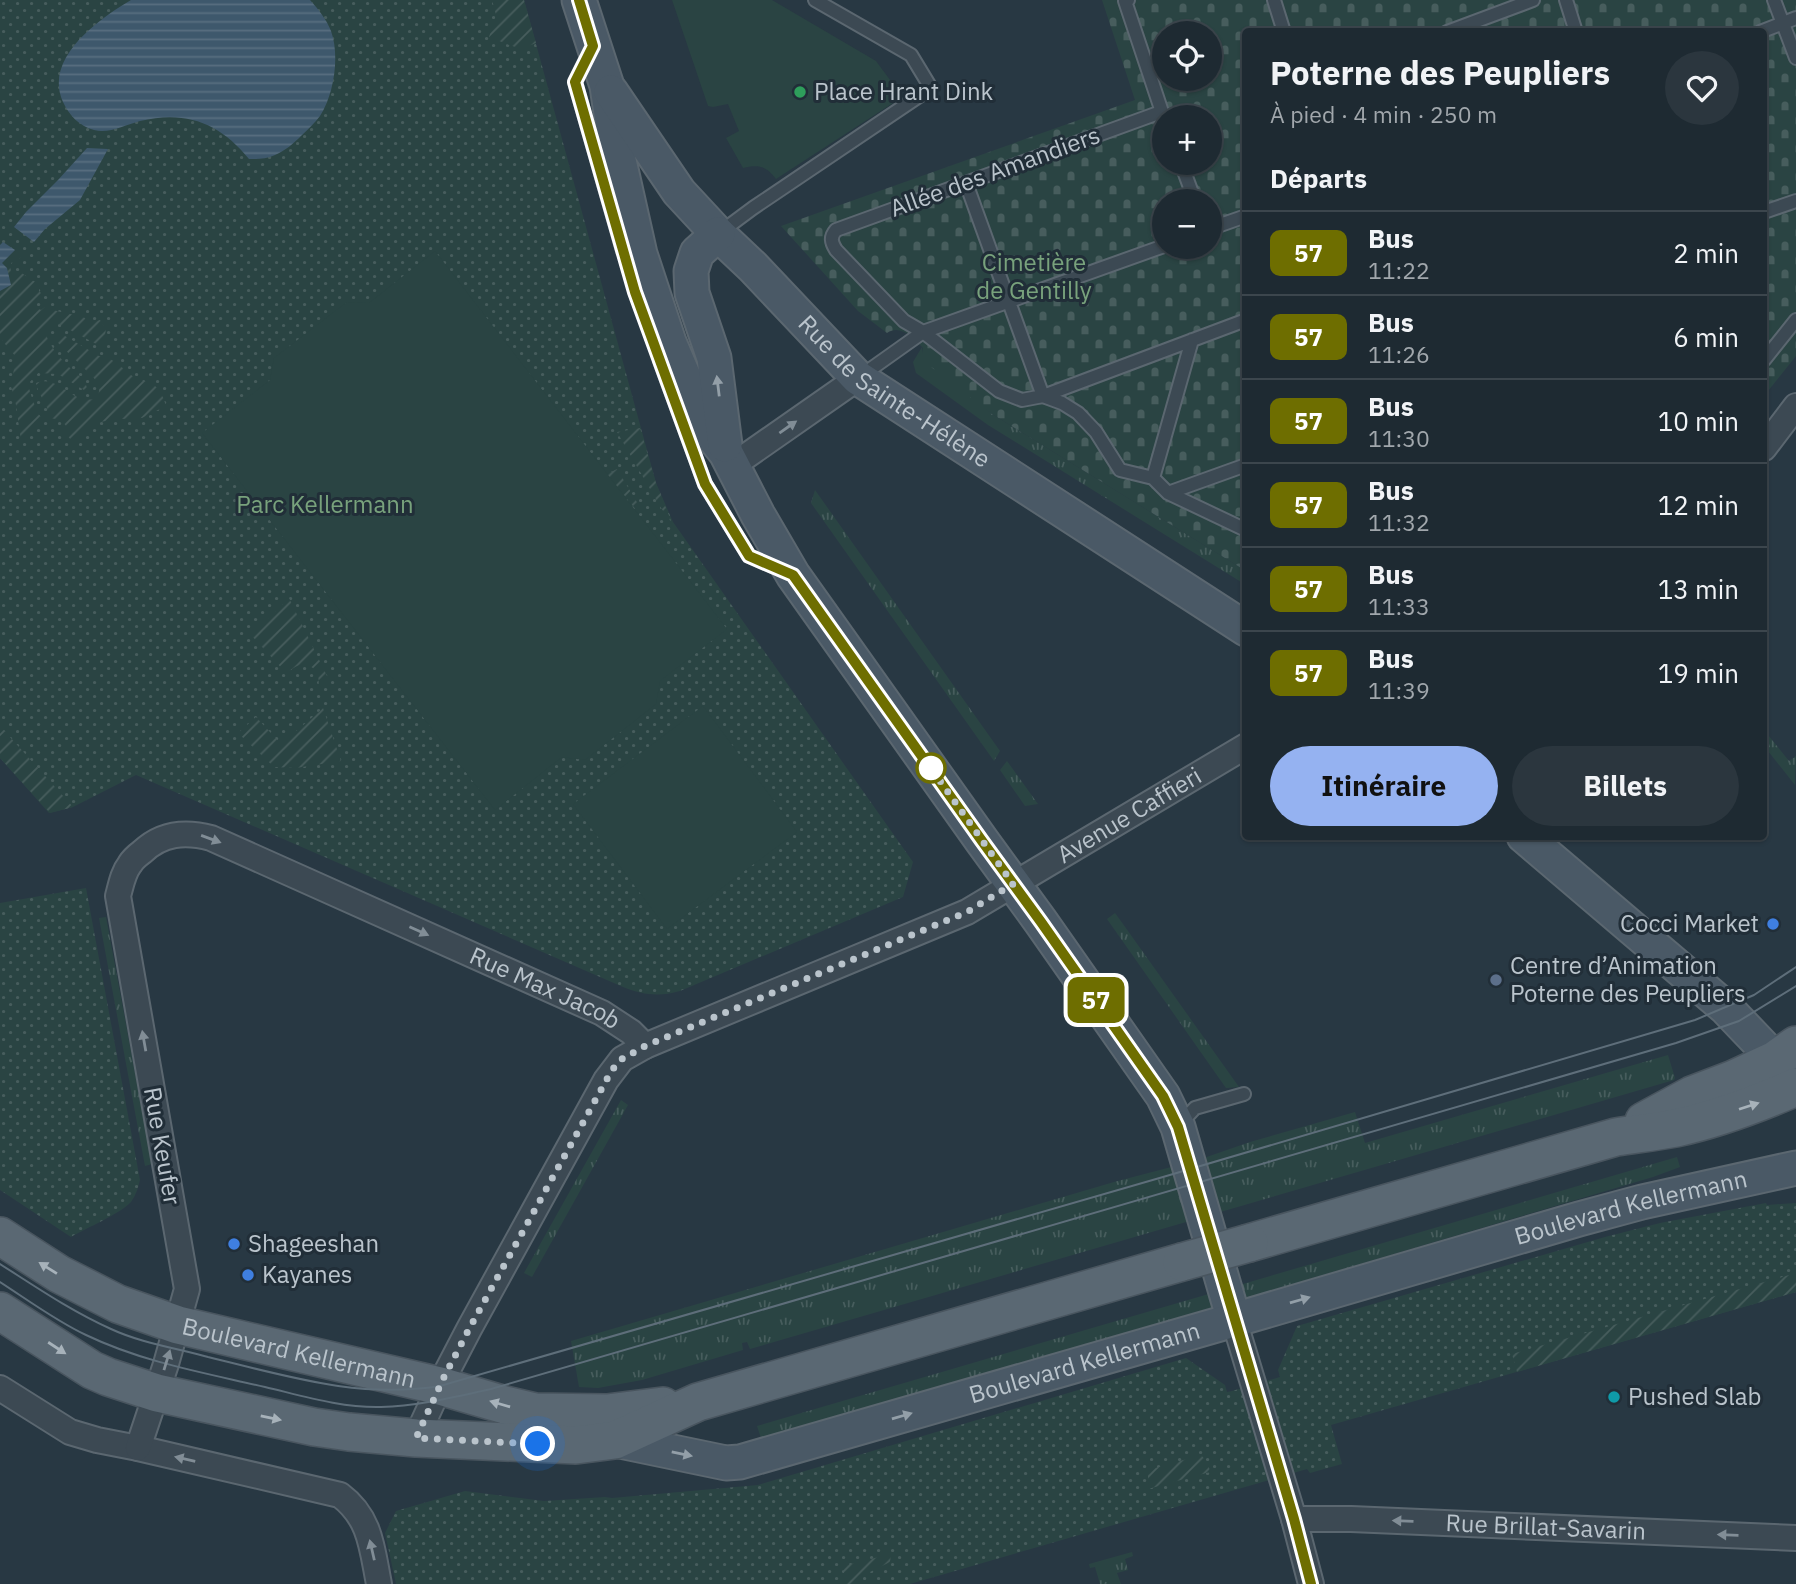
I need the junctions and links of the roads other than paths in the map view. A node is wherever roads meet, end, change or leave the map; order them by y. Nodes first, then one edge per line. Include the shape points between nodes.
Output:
1 (579, 0) edge
2 (815, 0) edge
3 (1273, 0) edge
4 (1533, 0) edge
5 (1566, 0) edge
6 (1774, 0) edge
7 (1126, 1) edge
8 (1796, 18) edge
9 (1783, 23) junction
10 (1283, 28) edge
11 (1458, 28) edge
12 (1575, 28) edge
13 (1767, 29) edge
14 (593, 46) junction
15 (1796, 58) edge
16 (607, 86) junction
17 (1159, 105) edge
18 (1152, 118) edge
19 (966, 183) junction
20 (1796, 201) edge
21 (1767, 211) edge
22 (1242, 217) edge
23 (1222, 224) edge
24 (718, 234) junction
25 (1152, 250) edge
26 (627, 266) dead end
27 (1009, 301) junction
28 (1796, 320) edge
29 (1242, 321) edge
30 (923, 332) junction
31 (1192, 340) junction
32 (654, 343) dead end
33 (1767, 356) edge
34 (858, 378) junction
35 (1043, 396) junction
36 (1796, 406) edge
37 (1767, 444) edge
38 (729, 460) junction
39 (1242, 466) edge
40 (1153, 478) junction
41 (1168, 493) junction
42 (1242, 528) edge
43 (793, 575) junction
44 (1242, 626) edge
45 (1242, 748) edge
46 (1529, 840) edge
47 (147, 847) joint
48 (1013, 884) junction
49 (645, 1046) junction
50 (1791, 1068) edge
51 (1244, 1094) dead end
52 (1178, 1127) junction
53 (1796, 1168) edge
54 (0, 1236) edge
55 (0, 1311) edge
56 (1234, 1320) junction
57 (178, 1325) junction
58 (440, 1386) junction
59 (0, 1388) edge
60 (157, 1393) junction
61 (698, 1402) junction
62 (416, 1438) junction
63 (615, 1440) junction
64 (138, 1448) junction
65 (1294, 1519) junction
66 (1796, 1538) edge
67 (379, 1584) edge
68 (1311, 1584) edge

1 - 14 main road
2 - 24 lane via 911,55 931,88
3 - 10 lane
4 - 11 lane
5 - 12 lane
6 - 9 lane
7 - 17 lane
8 - 9 lane
9 - 13 lane
9 - 15 lane
14 - 16 main road
14 - 26 lane via 575,82
16 - 24 main road, Rue de Sainte-Hélène via 679,192
16 - 38 main road via 616,147 648,279 706,428
18 - 19 lane, Allée des Amandiers
19 - 27 lane
19 - 30 lane, Allée des Amandiers via 836,230 831,236 836,250 904,321
20 - 21 lane
22 - 23 lane
24 - 34 main road, Rue de Sainte-Hélène
38 -> 24 main road via 715,358 692,293 696,253
25 - 27 lane
27 - 30 lane
27 - 35 lane
28 - 33 lane
29 - 31 lane
30 - 34 lane
30 - 35 lane via 999,391 1022,400
31 - 35 lane
31 - 40 lane
32 - 43 lane via 705,484 749,556
38 -> 34 street
34 - 44 main road, Rue de Sainte-Hélène
35 - 40 lane via 1078,413 1120,470
36 - 37 street
38 - 43 main road
39 - 41 lane
40 - 41 lane
41 - 42 lane
43 - 48 main road
45 - 48 street, Avenue Caffieri
46 - 50 main road
47 -> 49 street, Rue Max Jacob via 177,834 211,838 602,1013
57 -> 47 street, Rue Keufer via 187,1289 118,896 130,863
48 - 49 street, Rue Max Jacob via 967,912
48 - 52 main road via 1163,1096
49 - 58 street via 622,1059 606,1080
50 - 61 main road, Boulevard Kellermann, bridge via 1734,1079 1616,1137
51 - 52 lane via 1195,1108
52 - 56 main road
56 -> 53 main road, Boulevard Kellermann via 1629,1205
57 -> 54 main road, Boulevard Kellermann via 106,1298
55 -> 60 main road, Boulevard Kellermann via 92,1370
63 -> 56 main road, Boulevard Kellermann via 740,1462
56 - 65 street
57 - 58 main road, Boulevard Kellermann
60 -> 57 street, Rue Keufer
61 -> 58 main road, Boulevard Kellermann via 607,1413 535,1412
58 - 62 street
59 - 64 street via 70,1432
60 -> 62 main road, Boulevard Kellermann via 314,1427
60 - 64 street, Rue Keufer
61 - 63 main road, Boulevard Kellermann
62 - 63 main road, Boulevard Kellermann via 563,1445
67 -> 64 street via 367,1528 340,1495
66 -> 65 street, Rue Brillat-Savarin
65 - 68 street

